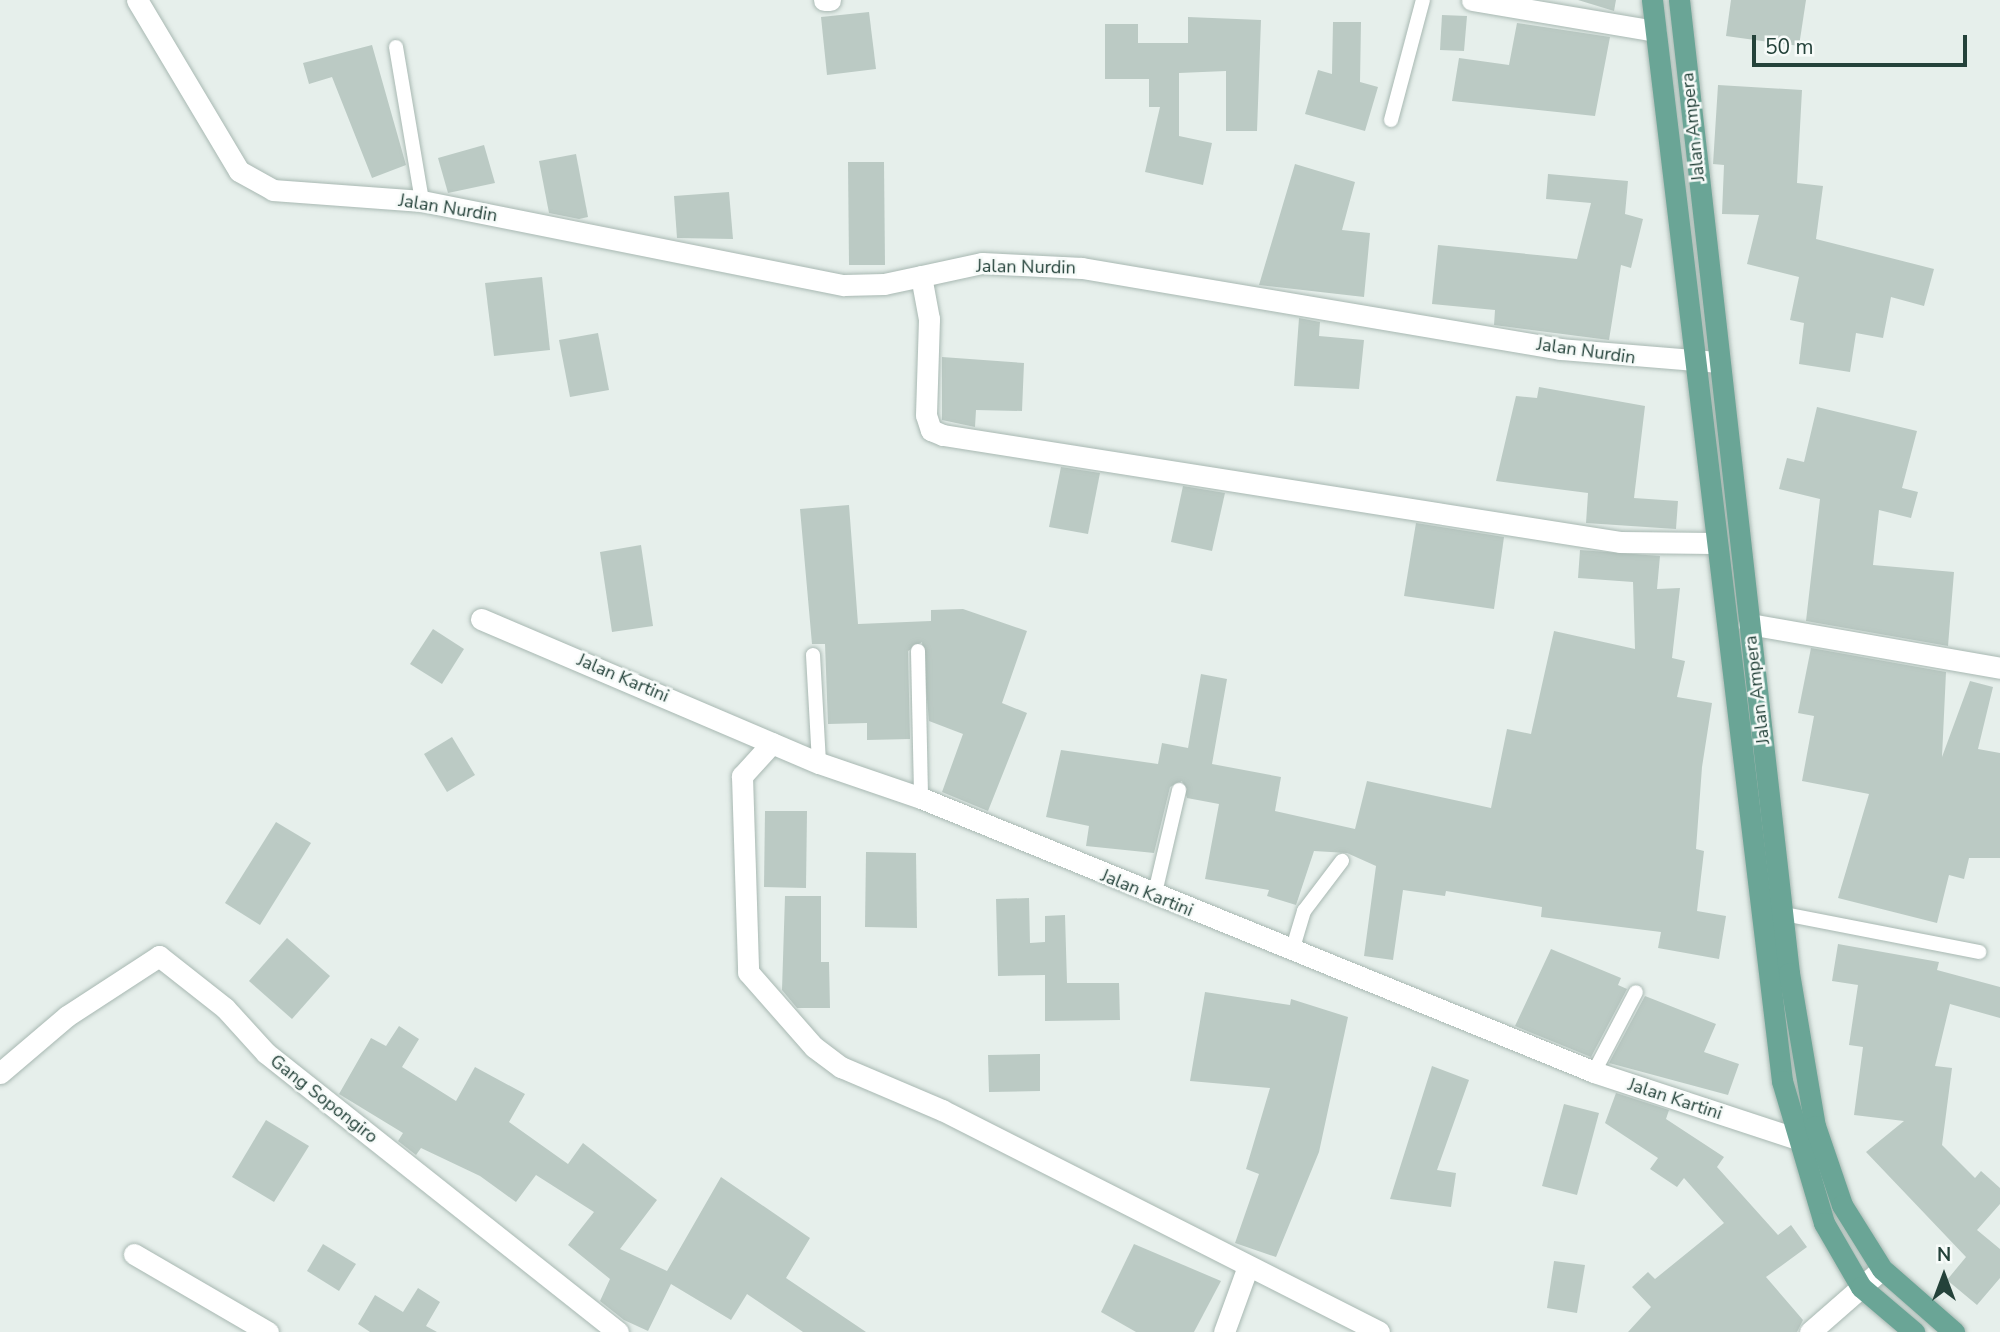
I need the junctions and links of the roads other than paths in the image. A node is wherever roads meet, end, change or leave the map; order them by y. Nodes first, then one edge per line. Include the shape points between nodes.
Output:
1 (137, 0) edge
2 (1423, 0) edge
3 (1472, 0) edge
4 (1652, 0) edge
5 (1679, 0) edge
6 (1655, 31) junction
7 (396, 47) dead end
8 (1391, 120) dead end
9 (422, 201) junction
10 (921, 276) junction
11 (1693, 362) junction
12 (1718, 362) junction
13 (1714, 543) junction
14 (481, 620) dead end
15 (1749, 624) junction
16 (918, 652) dead end
17 (813, 655) dead end
18 (2000, 668) edge
19 (772, 743) junction
20 (818, 763) junction
21 (1180, 790) dead end
22 (921, 798) junction
23 (1342, 861) dead end
24 (1154, 897) junction
25 (1784, 914) junction
26 (1292, 951) junction
27 (1979, 952) dead end
28 (1636, 992) dead end
29 (1594, 1072) junction
30 (0, 1073) edge
31 (1794, 1139) junction
32 (1822, 1147) junction
33 (134, 1254) dead end
34 (1248, 1266) junction
35 (1882, 1269) junction
36 (1861, 1287) junction
37 (268, 1332) edge
38 (618, 1332) edge
39 (1224, 1332) edge
40 (1379, 1332) edge
41 (1810, 1332) edge
42 (1914, 1332) edge
43 (1954, 1332) edge

1 - 9 street, Jalan Nurdin via 239,171 254,184
2 - 8 lane
3 - 6 street
4 - 6 main road, Jalan Ampera
5 - 12 main road, Jalan Ampera
6 - 11 main road, Jalan Ampera
7 - 9 lane
9 - 10 street, Jalan Nurdin via 844,285
10 - 11 street, Jalan Nurdin via 982,263 1082,268 1560,349
10 - 13 street via 929,319 926,415 931,430 943,435 1620,542
11 - 12 street, Jalan Nurdin
11 - 13 main road, Jalan Ampera
12 - 15 main road, Jalan Ampera
13 - 31 main road, Jalan Ampera via 1771,1007
14 - 19 street, Jalan Kartini
15 - 18 street
15 - 25 main road, Jalan Ampera
16 - 22 lane
17 - 20 lane
19 - 20 street, Jalan Kartini
19 - 34 street via 747,766 741,787 746,958 755,984 825,1058 942,1110
20 - 22 street, Jalan Kartini
21 - 24 lane
22 - 24 street, Jalan Kartini
23 - 26 lane via 1304,911
24 - 26 street, Jalan Kartini
25 - 27 lane
25 - 32 main road, Jalan Ampera
26 - 29 street, Jalan Kartini
28 - 29 lane
29 - 31 street, Jalan Kartini
30 - 38 street, Gang Sopongiro via 67,1016 159,956 225,1008 266,1053
31 - 32 street, Jalan Kartini
31 - 36 main road, Jalan Ampera via 1824,1223
32 - 35 main road, Jalan Ampera via 1842,1205
33 - 37 street
34 - 39 street
34 - 40 street
35 - 36 street
35 - 43 main road, Jalan Ampera
36 - 41 street
36 - 42 main road, Jalan Ampera

